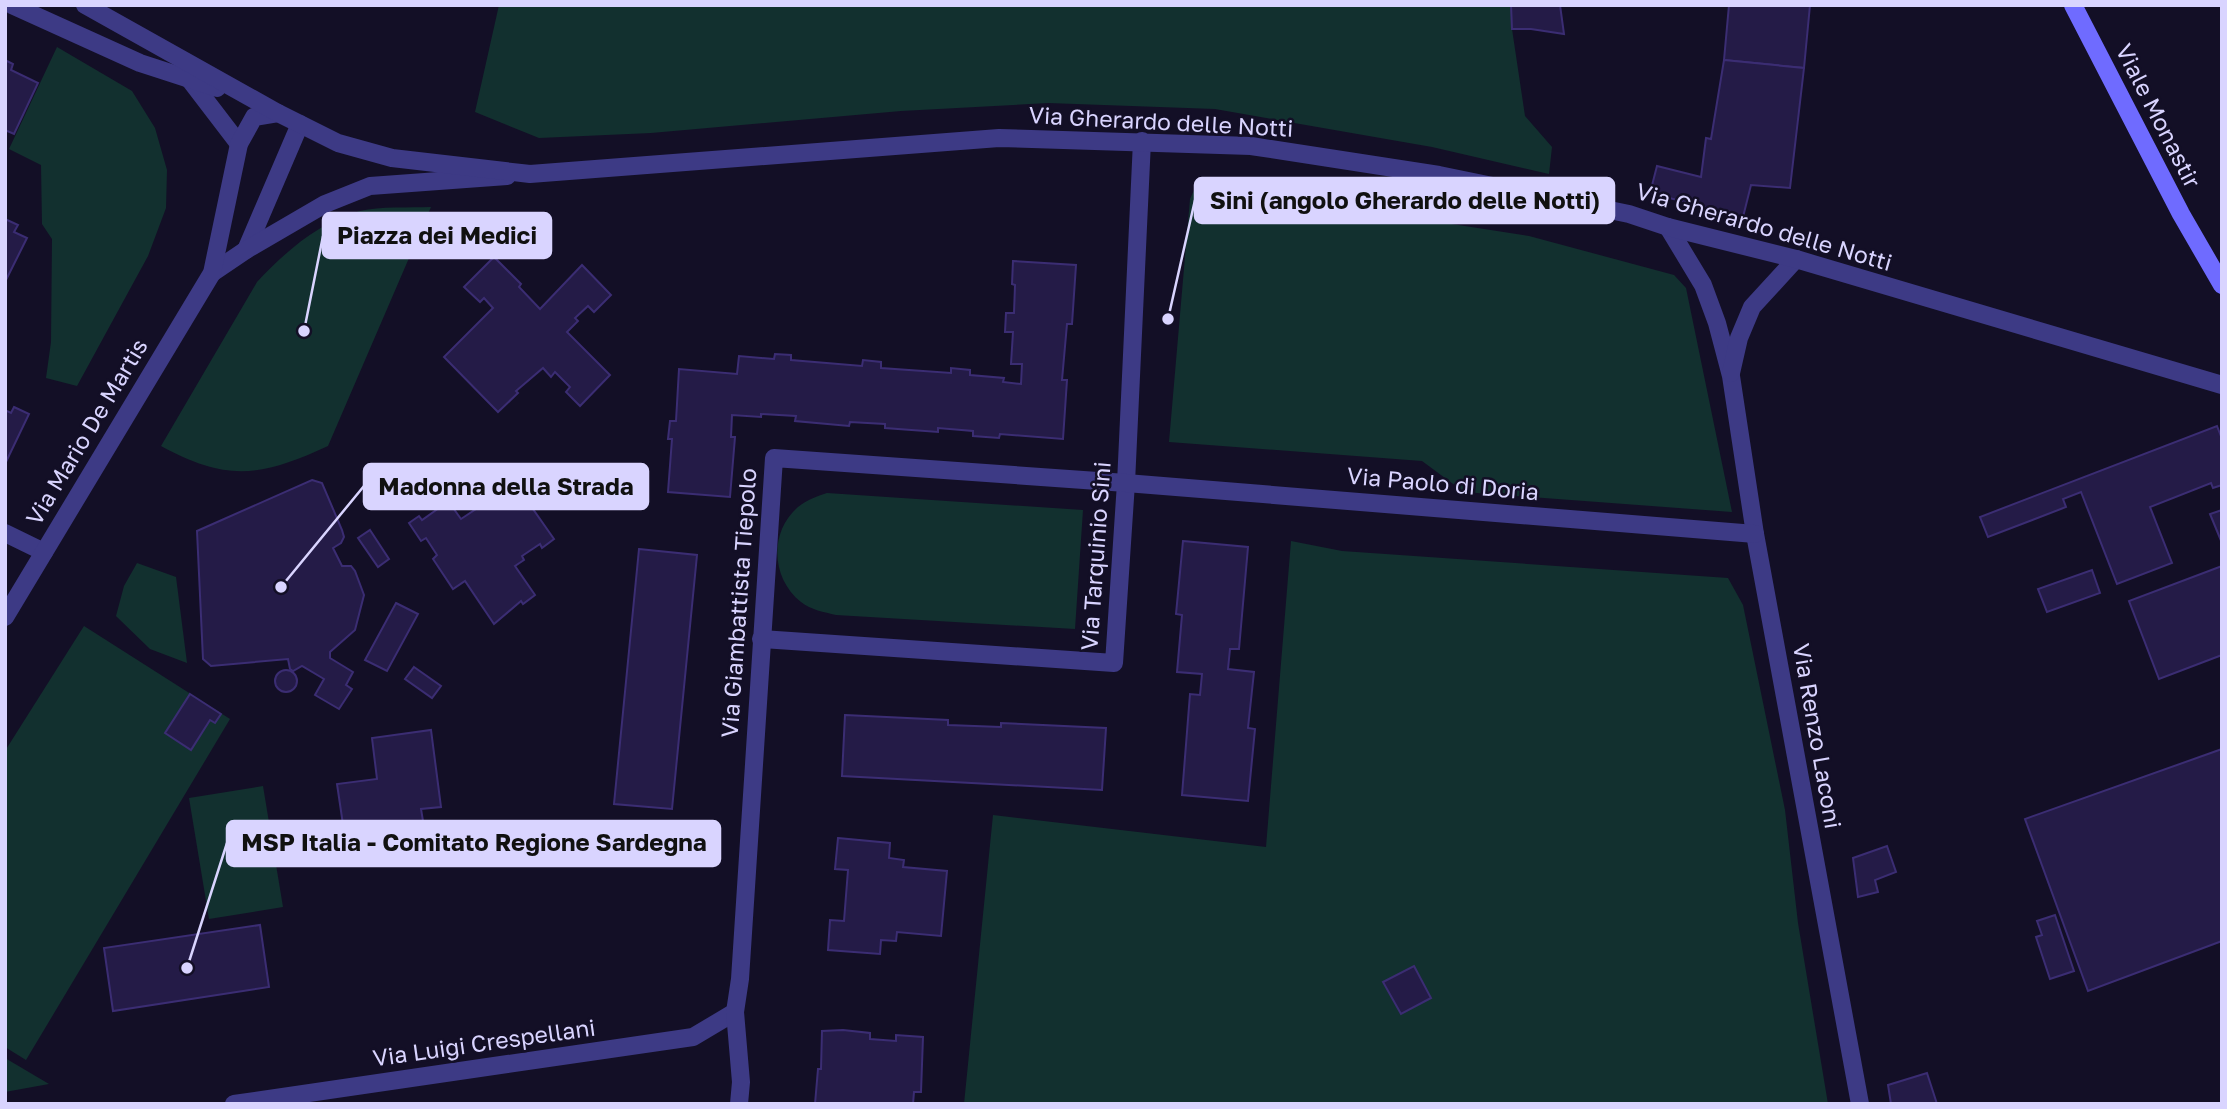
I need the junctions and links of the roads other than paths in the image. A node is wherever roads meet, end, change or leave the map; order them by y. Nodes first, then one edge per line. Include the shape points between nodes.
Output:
1 (12, 5) edge
2 (85, 5) edge
3 (2073, 5) edge
4 (190, 79) junction
5 (250, 97) junction
6 (278, 113) junction
7 (300, 124) junction
8 (1142, 141) junction
9 (239, 144) junction
10 (530, 174) junction
11 (1668, 226) junction
12 (246, 250) junction
13 (1796, 260) junction
14 (212, 273) junction
15 (2222, 285) edge
16 (1731, 376) junction
17 (2222, 385) edge
18 (1126, 483) junction
19 (5, 533) edge
20 (1755, 534) junction
21 (44, 552) junction
22 (5, 617) edge
23 (761, 639) junction
24 (735, 1012) junction
25 (234, 1104) edge
26 (739, 1104) edge
27 (1860, 1104) edge

1 - 4 street, Via Gherardo delle Notti via 140,63
2 - 5 street, Via Gherardo delle Notti
3 - 15 main road, Viale Monastir
4 - 5 street, Via Gherardo delle Notti
4 - 9 street
5 - 6 street, Via Gherardo delle Notti
6 - 7 street, Via Gherardo delle Notti
6 - 9 street, Via Mario De Martis via 254,117
7 - 10 street, Via Gherardo delle Notti via 338,143 392,158
7 - 12 street
8 - 10 street, Via Gherardo delle Notti via 999,138
8 - 11 street, Via Gherardo delle Notti via 1251,146 1439,175
8 - 18 street, Via Tarquinio Sini
9 - 14 street, Via Mario De Martis
10 - 12 street, Via Mario De Martis via 370,186 325,204
11 - 13 street, Via Gherardo delle Notti
11 - 16 street, Via Renzo Laconi via 1703,285
12 - 14 street, Via Mario De Martis
13 - 16 street, Via Renzo Laconi via 1752,307
13 - 17 street, Via Gherardo delle Notti
14 - 21 street, Via Mario De Martis
16 - 20 street, Via Renzo Laconi
18 - 20 street, Via Paolo di Doria
18 - 23 street, Via Tarquinio Sini via 1114,663
18 - 23 street, Via Giambattista Tiepolo via 774,458
19 - 21 street
20 - 27 street, Via Renzo Laconi
21 - 22 street, Via Mario De Martis
23 - 24 street, Via Giambattista Tiepolo
24 - 25 street, Via Luigi Crespellani via 693,1037
24 - 26 street, Via Giambattista Tiepolo

